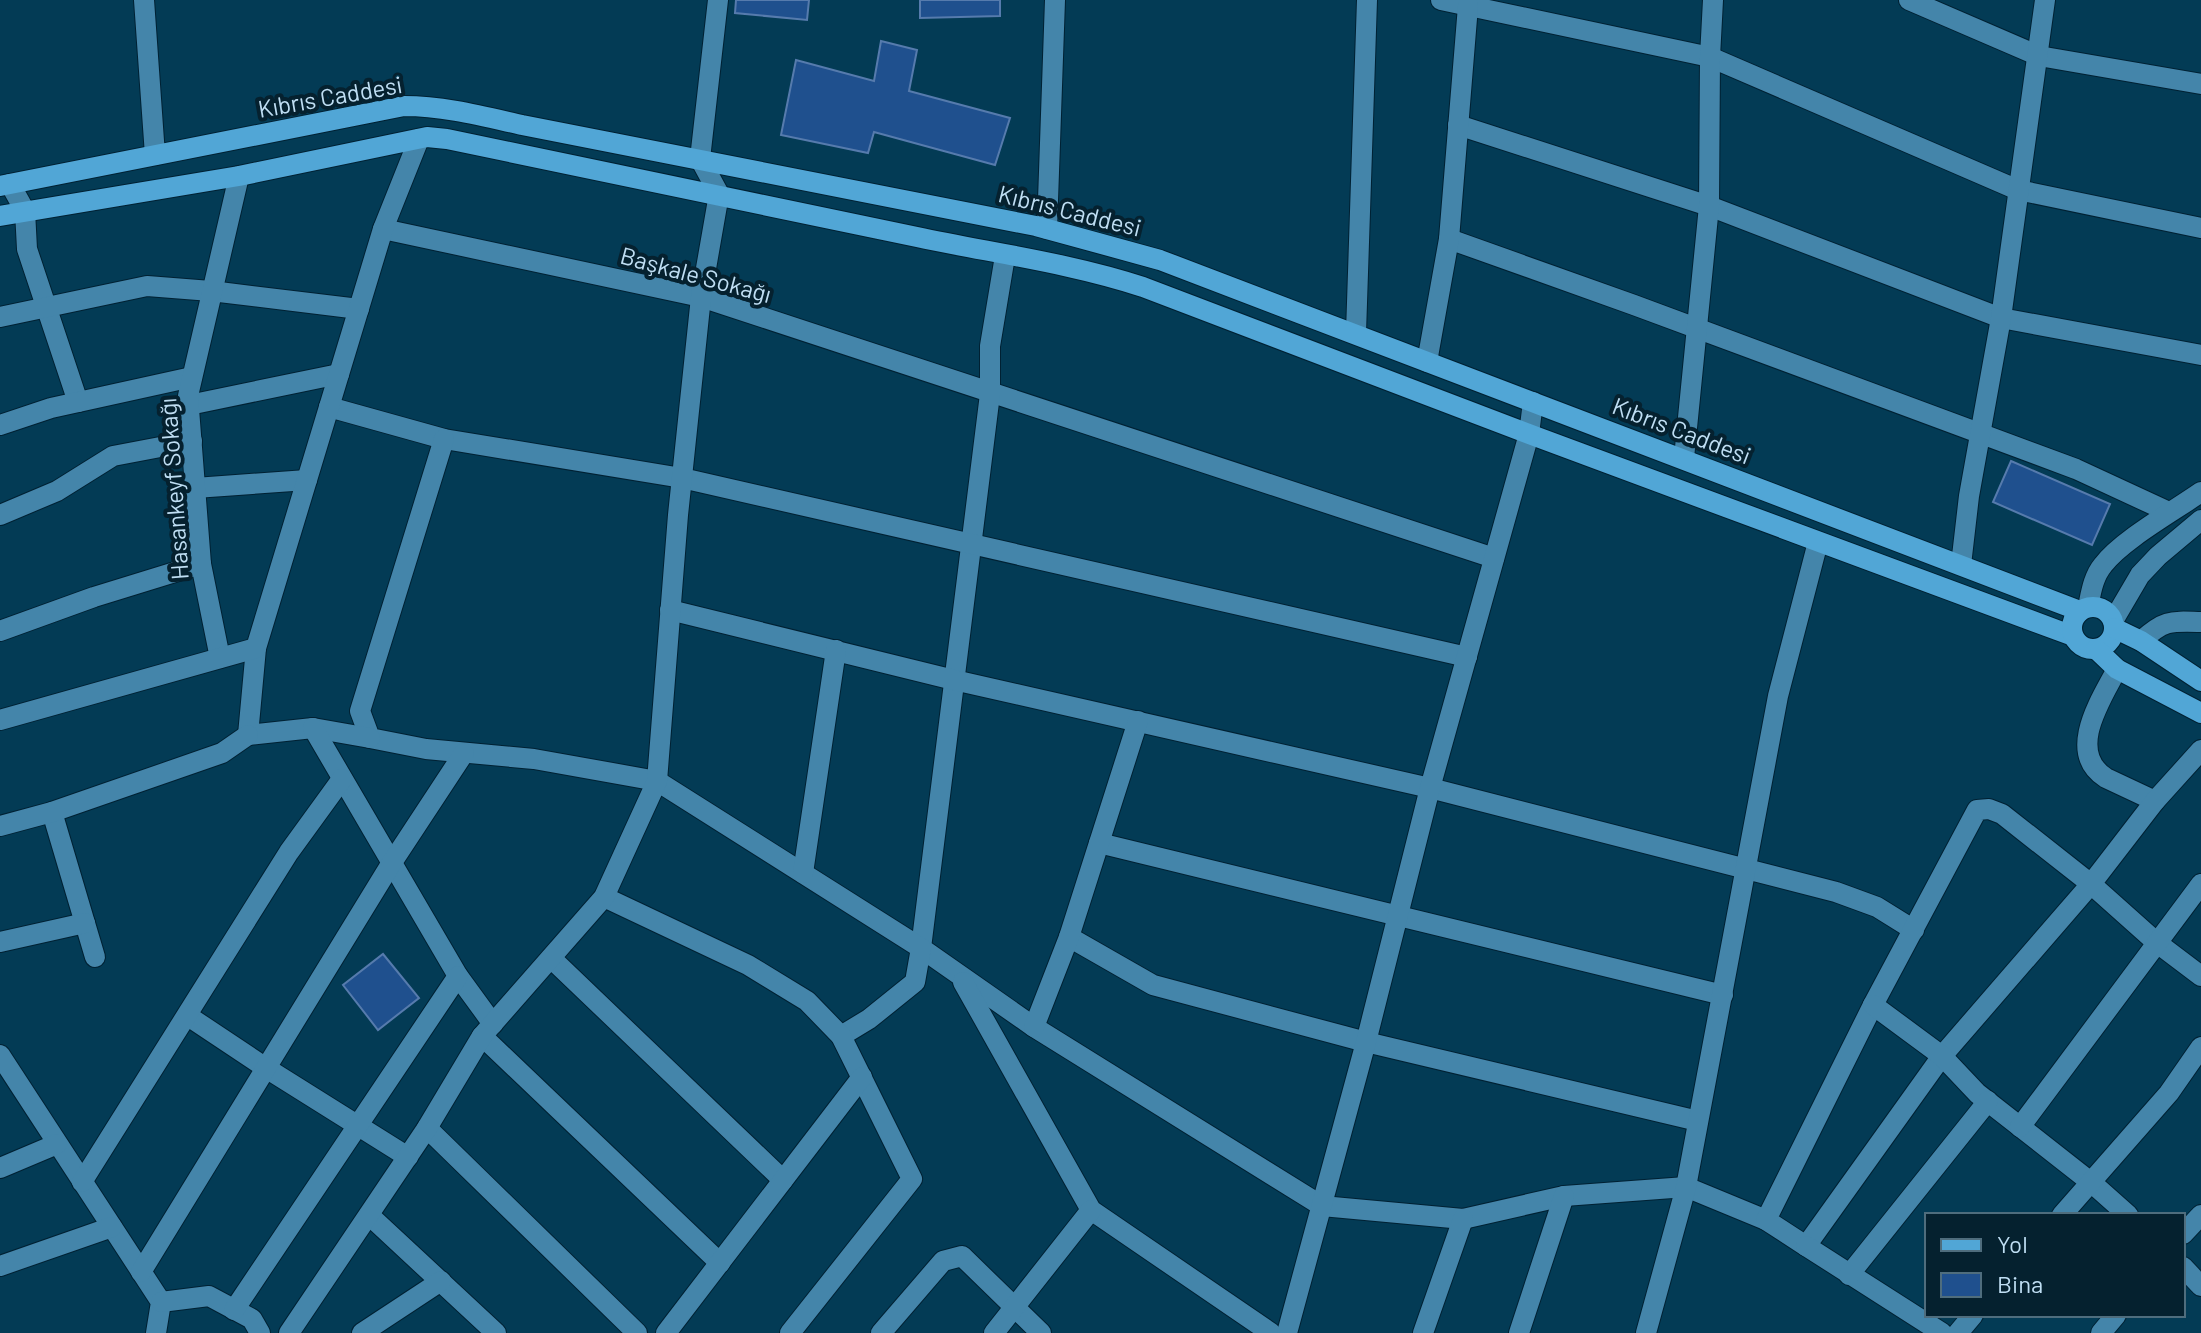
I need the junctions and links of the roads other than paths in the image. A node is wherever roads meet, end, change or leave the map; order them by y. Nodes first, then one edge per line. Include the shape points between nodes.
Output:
1 (144, 0) edge
2 (718, 0) edge
3 (1055, 0) edge
4 (1367, 0) edge
5 (1441, 0) edge
6 (1713, 0) edge
7 (1909, 0) edge
8 (2045, 0) edge
9 (1468, 6) junction
10 (2039, 56) junction
11 (1710, 57) junction
12 (2201, 84) edge
13 (1458, 125) junction
14 (419, 139) junction
15 (155, 155) junction
16 (700, 159) junction
17 (239, 176) junction
18 (5, 185) edge
19 (2018, 190) junction
20 (719, 194) junction
21 (1709, 206) junction
22 (25, 211) junction
23 (0, 216) edge
24 (2201, 228) edge
25 (383, 229) junction
26 (1047, 229) junction
27 (1449, 239) junction
28 (1005, 256) junction
29 (211, 291) junction
30 (701, 297) junction
31 (48, 307) junction
32 (359, 309) junction
33 (0, 317) edge
34 (2001, 318) junction
35 (1696, 328) junction
36 (1356, 333) junction
37 (2201, 355) edge
38 (1427, 362) junction
39 (339, 374) junction
40 (192, 377) junction
41 (990, 394) junction
42 (78, 402) junction
43 (1533, 402) junction
44 (189, 405) junction
45 (329, 407) junction
46 (0, 425) edge
47 (1529, 434) junction
48 (1982, 435) junction
49 (444, 439) junction
50 (192, 441) junction
51 (1684, 458) junction
52 (682, 478) junction
53 (307, 480) junction
54 (195, 488) junction
55 (2201, 492) edge
56 (2169, 512) junction
57 (0, 515) edge
58 (2196, 529) edge
59 (971, 542) junction
60 (1818, 542) junction
61 (1494, 558) junction
62 (201, 564) junction
63 (1961, 565) junction
64 (2084, 609) junction
65 (670, 610) junction
66 (2201, 622) edge
67 (2113, 625) junction
68 (0, 631) edge
69 (2073, 636) junction
70 (2141, 641) junction
71 (256, 648) junction
72 (2096, 649) junction
73 (836, 650) junction
74 (1467, 657) junction
75 (220, 658) junction
76 (2117, 669) junction
77 (954, 680) junction
78 (2201, 681) edge
79 (2201, 713) edge
80 (0, 720) edge
81 (1138, 721) junction
82 (313, 728) junction
83 (248, 735) junction
84 (370, 738) junction
85 (2201, 750) edge
86 (464, 753) junction
87 (342, 779) junction
88 (657, 781) junction
89 (1430, 788) junction
90 (2155, 801) junction
91 (52, 812) junction
92 (0, 826) edge
93 (1099, 843) junction
94 (391, 864) junction
95 (1744, 870) junction
96 (803, 873) junction
97 (2091, 884) junction
98 (2201, 884) edge
99 (604, 897) junction
100 (1398, 916) junction
101 (85, 923) junction
102 (1914, 930) junction
103 (1069, 937) junction
104 (0, 942) edge
105 (2156, 942) junction
106 (921, 948) junction
107 (95, 957) dead end
108 (551, 958) junction
109 (959, 975) junction
110 (458, 976) junction
111 (2201, 976) edge
112 (1723, 995) junction
113 (1873, 1005) junction
114 (188, 1016) junction
115 (1034, 1027) junction
116 (487, 1030) junction
117 (841, 1036) junction
118 (1366, 1042) junction
119 (2201, 1047) edge
120 (1942, 1056) junction
121 (1, 1059) edge
122 (266, 1068) junction
123 (862, 1077) junction
124 (1988, 1101) junction
125 (1698, 1121) junction
126 (357, 1126) junction
127 (2020, 1127) junction
128 (427, 1128) junction
129 (57, 1144) junction
130 (408, 1157) junction
131 (0, 1168) edge
132 (783, 1180) junction
133 (82, 1182) junction
134 (2092, 1183) junction
135 (1686, 1187) junction
136 (1564, 1196) junction
137 (1322, 1206) junction
138 (1091, 1210) junction
139 (2064, 1213) edge
140 (2126, 1213) edge
141 (369, 1215) junction
142 (2201, 1215) edge
143 (1463, 1219) junction
144 (1766, 1220) junction
145 (112, 1227) junction
146 (2185, 1232) edge
147 (1806, 1246) junction
148 (720, 1263) junction
149 (0, 1266) edge
150 (2185, 1269) edge
151 (141, 1272) junction
152 (1849, 1275) junction
153 (441, 1281) junction
154 (2201, 1286) edge
155 (161, 1302) junction
156 (1013, 1308) junction
157 (234, 1310) junction
158 (1971, 1317) edge
159 (2114, 1317) edge
160 (156, 1333) edge
161 (260, 1333) edge
162 (289, 1333) edge
163 (362, 1333) edge
164 (496, 1333) edge
165 (637, 1333) edge
166 (666, 1333) edge
167 (790, 1333) edge
168 (881, 1333) edge
169 (994, 1333) edge
170 (1041, 1333) edge
171 (1271, 1333) edge
172 (1287, 1333) edge
173 (1423, 1333) edge
174 (1519, 1333) edge
175 (1646, 1333) edge
176 (1942, 1333) edge
177 (1958, 1333) edge
178 (2101, 1333) edge

1 - 15 street
2 - 16 street
3 - 26 street
4 - 36 street
5 - 9 street
6 - 11 street
7 - 10 street
8 - 10 street
9 - 11 street
9 - 13 street
10 - 12 street
10 - 19 street
11 - 19 street
11 - 21 street
13 - 21 street
13 - 27 street
14 - 17 main road
14 - 20 main road via 447,139
14 - 25 street
15 - 16 main road, Kıbrıs Caddesi via 424,106
15 - 18 main road, Kıbrıs Caddesi
16 - 20 street
16 - 26 main road, Kıbrıs Caddesi
17 - 22 main road
17 - 29 street, Hasankeyf Sokağı
18 - 22 street
19 - 24 street
19 - 34 street
20 - 28 main road
20 - 30 street
21 - 34 street
21 - 35 street
22 - 23 main road
22 - 31 street via 27,249
25 - 30 street, Başkale Sokağı
25 - 32 street
26 - 36 main road, Kıbrıs Caddesi via 1160,260
27 - 35 street
27 - 38 street
28 - 41 street via 990,346
28 - 47 main road via 1143,287
29 - 31 street via 147,286
29 - 32 street
29 - 40 street, Hasankeyf Sokağı
30 - 41 street, Başkale Sokağı
30 - 52 street
31 - 33 street
31 - 42 street
32 - 39 street
34 - 37 street
34 - 48 street
35 - 48 street
35 - 51 street
36 - 38 main road, Kıbrıs Caddesi
38 - 43 main road, Kıbrıs Caddesi
39 - 44 street
39 - 45 street
40 - 42 street
40 - 44 street, Hasankeyf Sokağı
41 - 59 street
41 - 61 street, Başkale Sokağı
42 - 46 street
43 - 47 street
43 - 51 main road, Kıbrıs Caddesi
44 - 50 street, Hasankeyf Sokağı
45 - 49 street
45 - 53 street
47 - 60 main road
47 - 61 street
48 - 56 street via 2076,469
48 - 63 street
49 - 52 street
49 - 84 street via 360,711
50 - 54 street, Hasankeyf Sokağı
50 - 57 street via 113,456 57,491
51 - 63 main road, Kıbrıs Caddesi
52 - 59 street
52 - 65 street
53 - 54 street
53 - 71 street
54 - 62 street, Hasankeyf Sokağı
55 - 56 street
56 - 64 street via 2103,565
58 - 67 street via 2140,575
59 - 74 street
59 - 77 street
60 - 69 main road
60 - 95 street via 1778,696
61 - 74 street
62 - 68 street
62 - 75 street, Hasankeyf Sokağı
63 - 64 main road, Kıbrıs Caddesi
64 - 67 main road via 2105,611
64 - 69 main road via 2071,625
65 - 73 street
65 - 88 street
66 - 70 street via 2169,621
67 - 70 main road
67 - 72 main road via 2106,644
69 - 72 main road via 2078,644
70 - 78 main road
71 - 75 street
71 - 83 street
72 - 76 main road
73 - 77 street
73 - 96 street
74 - 89 street
75 - 80 street
76 - 79 main road
76 - 90 street via 2091,718 2087,743 2092,763 2106,778
77 - 81 street
77 - 106 street
81 - 89 street
81 - 93 street
82 - 83 street
82 - 84 street
82 - 87 street
83 - 91 street via 222,753
84 - 86 street
85 - 90 street
86 - 88 street via 534,759
86 - 94 street
87 - 94 street
87 - 114 street via 289,852
88 - 96 street
88 - 99 street
89 - 95 street
89 - 100 street
90 - 97 street
91 - 92 street
91 - 101 street
93 - 100 street
93 - 103 street
94 - 110 street
94 - 122 street
95 - 102 street via 1836,892 1877,907
95 - 112 street
96 - 106 street
97 - 102 street via 2002,814 1977,810
97 - 105 street
97 - 120 street
98 - 105 street
99 - 108 street
99 - 117 street via 748,965 807,1001
100 - 112 street
100 - 118 street
101 - 104 street
101 - 107 street
102 - 113 street
103 - 115 street
103 - 118 street via 1153,985
105 - 111 street
105 - 127 street
106 - 109 street
106 - 117 street via 915,982
108 - 116 street
108 - 132 street
109 - 115 street
109 - 138 street
110 - 116 street
110 - 126 street
112 - 125 street
113 - 120 street
113 - 144 street
114 - 122 street
114 - 133 street
115 - 137 street
116 - 128 street
116 - 148 street
117 - 123 street
118 - 125 street
118 - 137 street
119 - 134 street
120 - 124 street
120 - 147 street
121 - 129 street
122 - 126 street
122 - 151 street
123 - 132 street
123 - 167 street via 912,1179
124 - 127 street
124 - 152 street
125 - 135 street
126 - 130 street
126 - 157 street
127 - 134 street
128 - 130 street
128 - 165 street
129 - 131 street
129 - 133 street
130 - 141 street
132 - 148 street
133 - 145 street
134 - 139 street
134 - 140 street
135 - 136 street
135 - 144 street
135 - 175 street
136 - 143 street
136 - 174 street
137 - 143 street
137 - 172 street
138 - 156 street
138 - 171 street
141 - 153 street
141 - 162 street
142 - 146 street
143 - 173 street
144 - 147 street
145 - 149 street
145 - 151 street
147 - 152 street
148 - 166 street
150 - 154 street
151 - 155 street
152 - 176 street
153 - 163 street
153 - 164 street
155 - 157 street via 209,1296
155 - 160 street
156 - 168 street via 962,1256 943,1261
156 - 169 street
156 - 170 street
157 - 161 street via 252,1319
158 - 177 street
159 - 178 street

